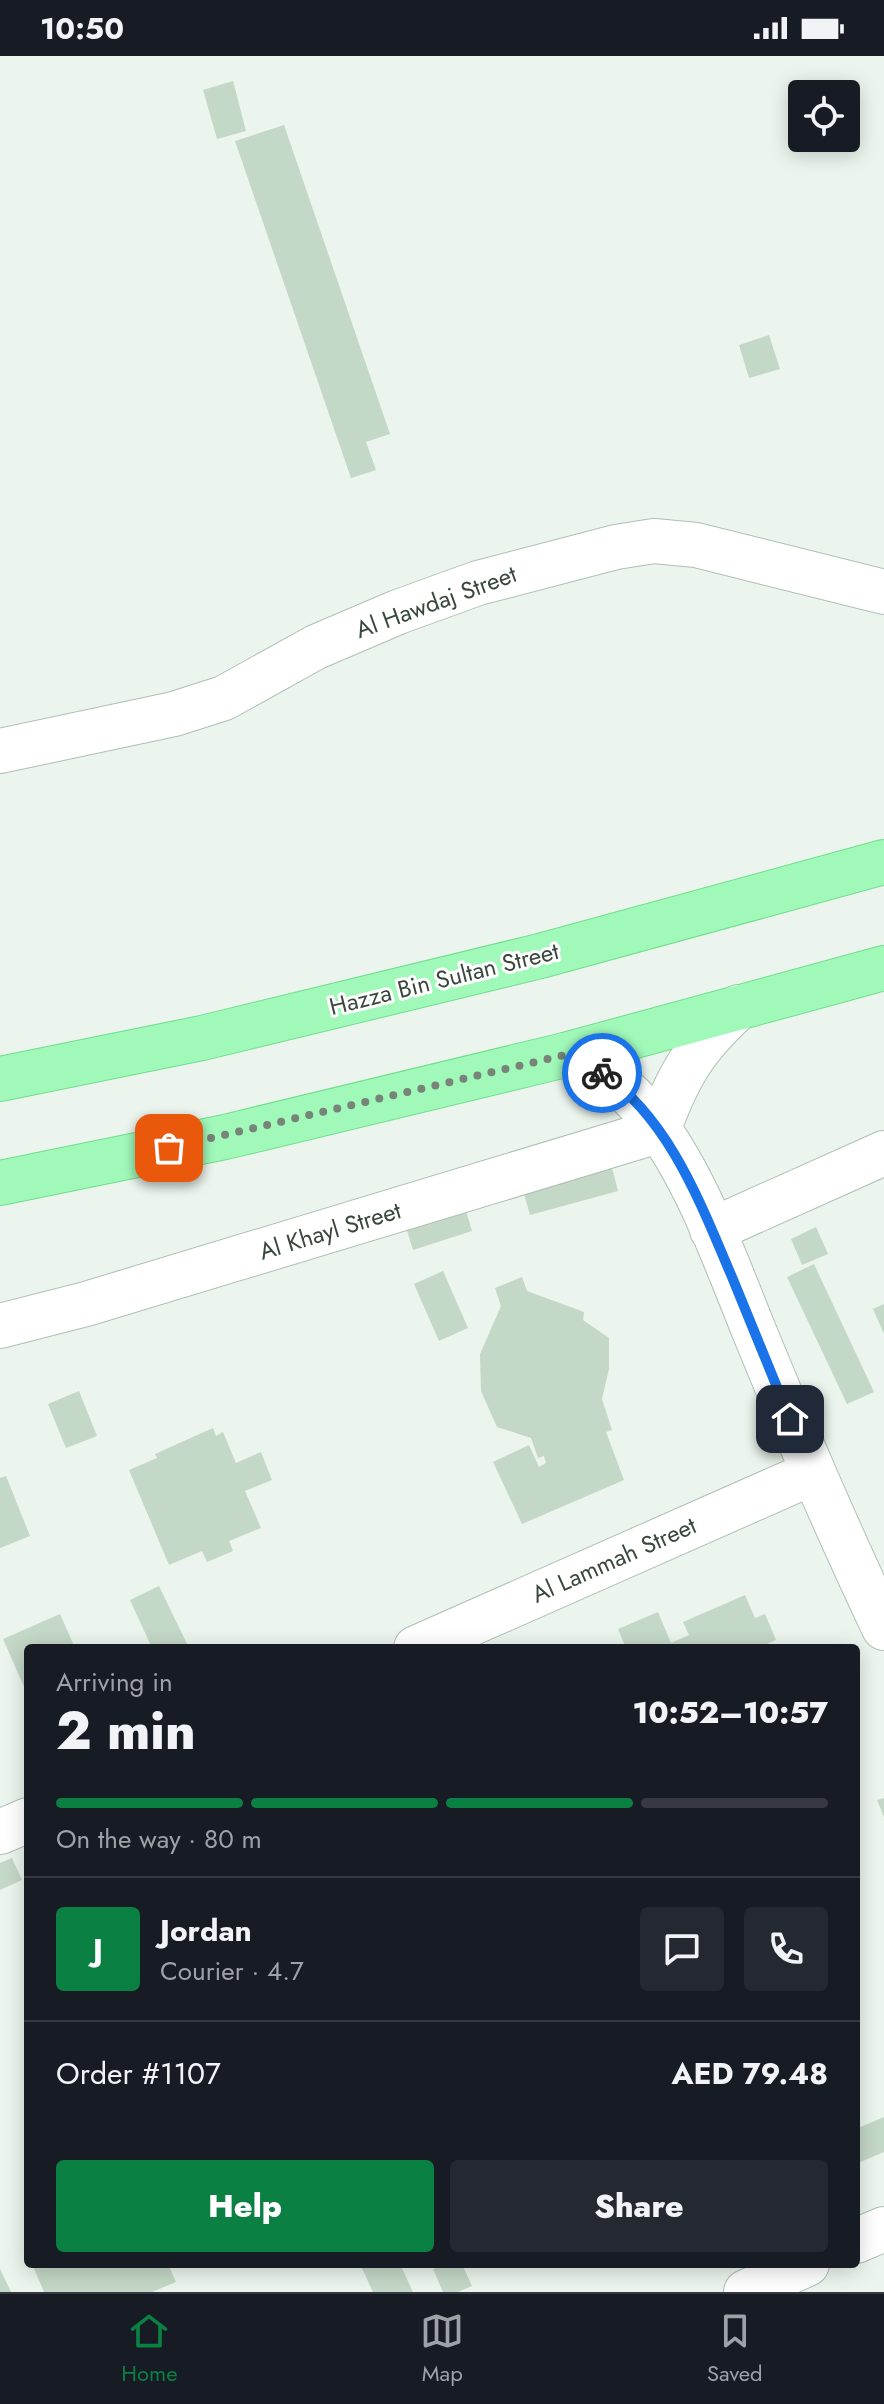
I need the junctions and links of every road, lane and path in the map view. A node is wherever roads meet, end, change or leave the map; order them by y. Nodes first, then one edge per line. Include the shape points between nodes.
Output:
1 (884, 592) edge
2 (0, 751) edge
3 (884, 862) edge
4 (884, 968) edge
5 (739, 1007) junction
6 (565, 1055) junction
7 (0, 1079) edge
8 (658, 1131) junction
9 (884, 1153) edge
10 (0, 1183) edge
11 (712, 1230) junction
12 (0, 1326) edge
13 (812, 1473) junction
14 (884, 1628) edge
15 (425, 1644) edge
16 (24, 1822) edge
17 (0, 1832) edge
18 (884, 2229) edge
19 (860, 2239) edge
20 (798, 2268) edge
21 (746, 2292) edge

1 - 2 street, Al Hawdaj Street via 696,545 654,541 616,547 478,583 398,612 316,647 211,702
3 - 7 main road, Hazza Bin Sultan Street via 525,960 202,1038
4 - 5 main road
5 - 6 main road
5 - 8 street via 688,1061
6 - 8 street via 619,1084
6 - 10 main road via 225,1137
8 - 11 street
8 - 12 street, Al Khayl Street
9 - 11 street
11 - 13 street
13 - 14 street
13 - 15 street, Al Lammah Street
16 - 17 street
18 - 19 street
20 - 21 street

